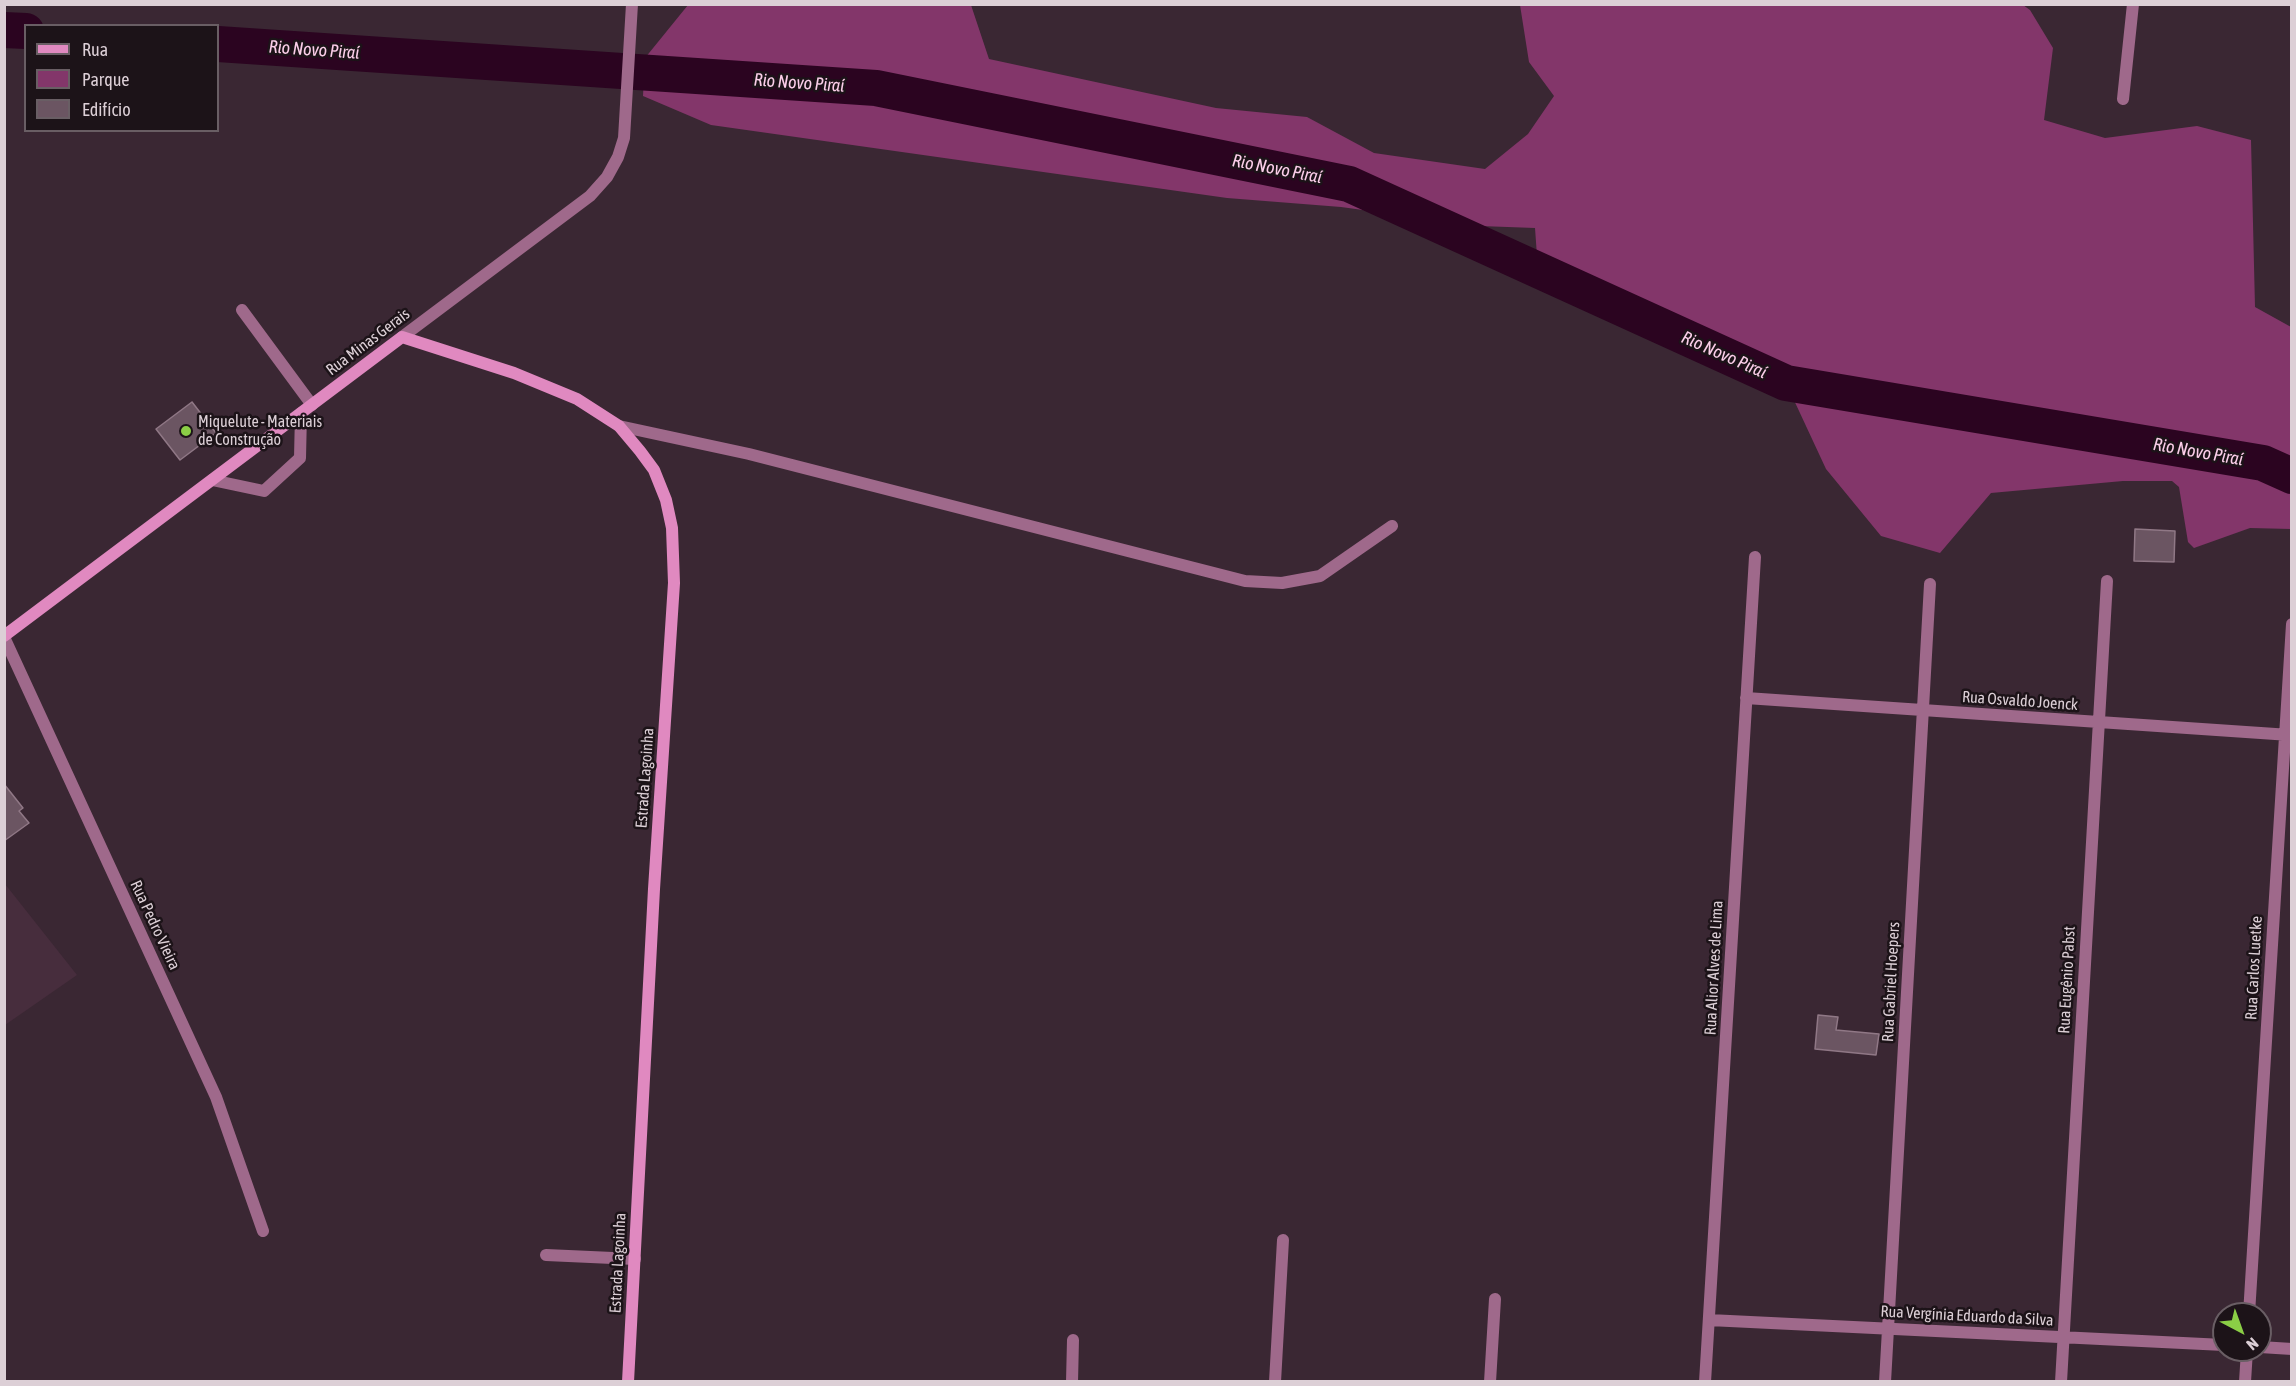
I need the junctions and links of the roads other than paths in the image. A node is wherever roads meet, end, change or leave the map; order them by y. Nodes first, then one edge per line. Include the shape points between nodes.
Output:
1 (632, 4) edge
2 (2133, 4) edge
3 (2123, 99) dead end
4 (242, 310) dead end
5 (402, 337) junction
6 (306, 409) junction
7 (619, 426) junction
8 (212, 480) junction
9 (1392, 526) dead end
10 (1755, 557) dead end
11 (2107, 580) dead end
12 (1930, 584) dead end
13 (2292, 624) edge
14 (4, 637) edge
15 (1746, 698) junction
16 (1923, 710) junction
17 (2099, 723) junction
18 (2288, 736) edge
19 (263, 1231) dead end
20 (1283, 1240) dead end
21 (546, 1255) dead end
22 (635, 1259) junction
23 (1495, 1299) dead end
24 (2250, 1302) edge
25 (1709, 1320) junction
26 (1888, 1329) junction
27 (2063, 1338) junction
28 (1073, 1340) dead end
29 (2212, 1344) edge
30 (2272, 1348) edge
31 (2292, 1349) edge
32 (2246, 1362) edge
33 (628, 1382) edge
34 (1072, 1382) edge
35 (1275, 1382) edge
36 (1490, 1382) edge
37 (1705, 1382) edge
38 (1885, 1382) edge
39 (2061, 1382) edge
40 (2245, 1382) edge

1 - 5 street, Rua Minas Gerais via 624,138 607,177 590,196
2 - 3 street
4 - 6 street
5 - 6 main road, Rua Minas Gerais
5 - 7 main road, Estrada Lagoinha via 514,373 577,399
6 - 8 main road, Rua Minas Gerais
6 - 8 street via 300,458 264,491
7 - 9 street via 738,451 1245,581 1282,583 1320,576
7 - 22 main road, Estrada Lagoinha via 654,470 666,500 674,554
8 - 14 main road, Rua Minas Gerais
10 - 15 street, Rua Alior Alves de Lima
11 - 17 street, Rua Eugênio Pabst
12 - 16 street, Rua Gabriel Hoepers
13 - 18 street, Rua Carlos Luetke
14 - 19 street, Rua Pedro Vieira via 216,1096
15 - 16 street, Rua Osvaldo Joenck
15 - 25 street, Rua Alior Alves de Lima
16 - 17 street, Rua Osvaldo Joenck
16 - 26 street, Rua Gabriel Hoepers
17 - 18 street, Rua Osvaldo Joenck
17 - 27 street, Rua Eugênio Pabst
18 - 24 street, Rua Carlos Luetke
20 - 35 street
21 - 22 street
22 - 33 main road, Estrada Lagoinha
23 - 36 street
25 - 26 street, Rua Vergínia Eduardo da Silva
25 - 37 street, Rua Alior Alves de Lima
26 - 27 street, Rua Vergínia Eduardo da Silva
26 - 38 street, Rua Gabriel Hoepers
27 - 29 street, Rua Vergínia Eduardo da Silva
27 - 39 street, Rua Eugênio Pabst
28 - 34 street
30 - 31 street
32 - 40 street

